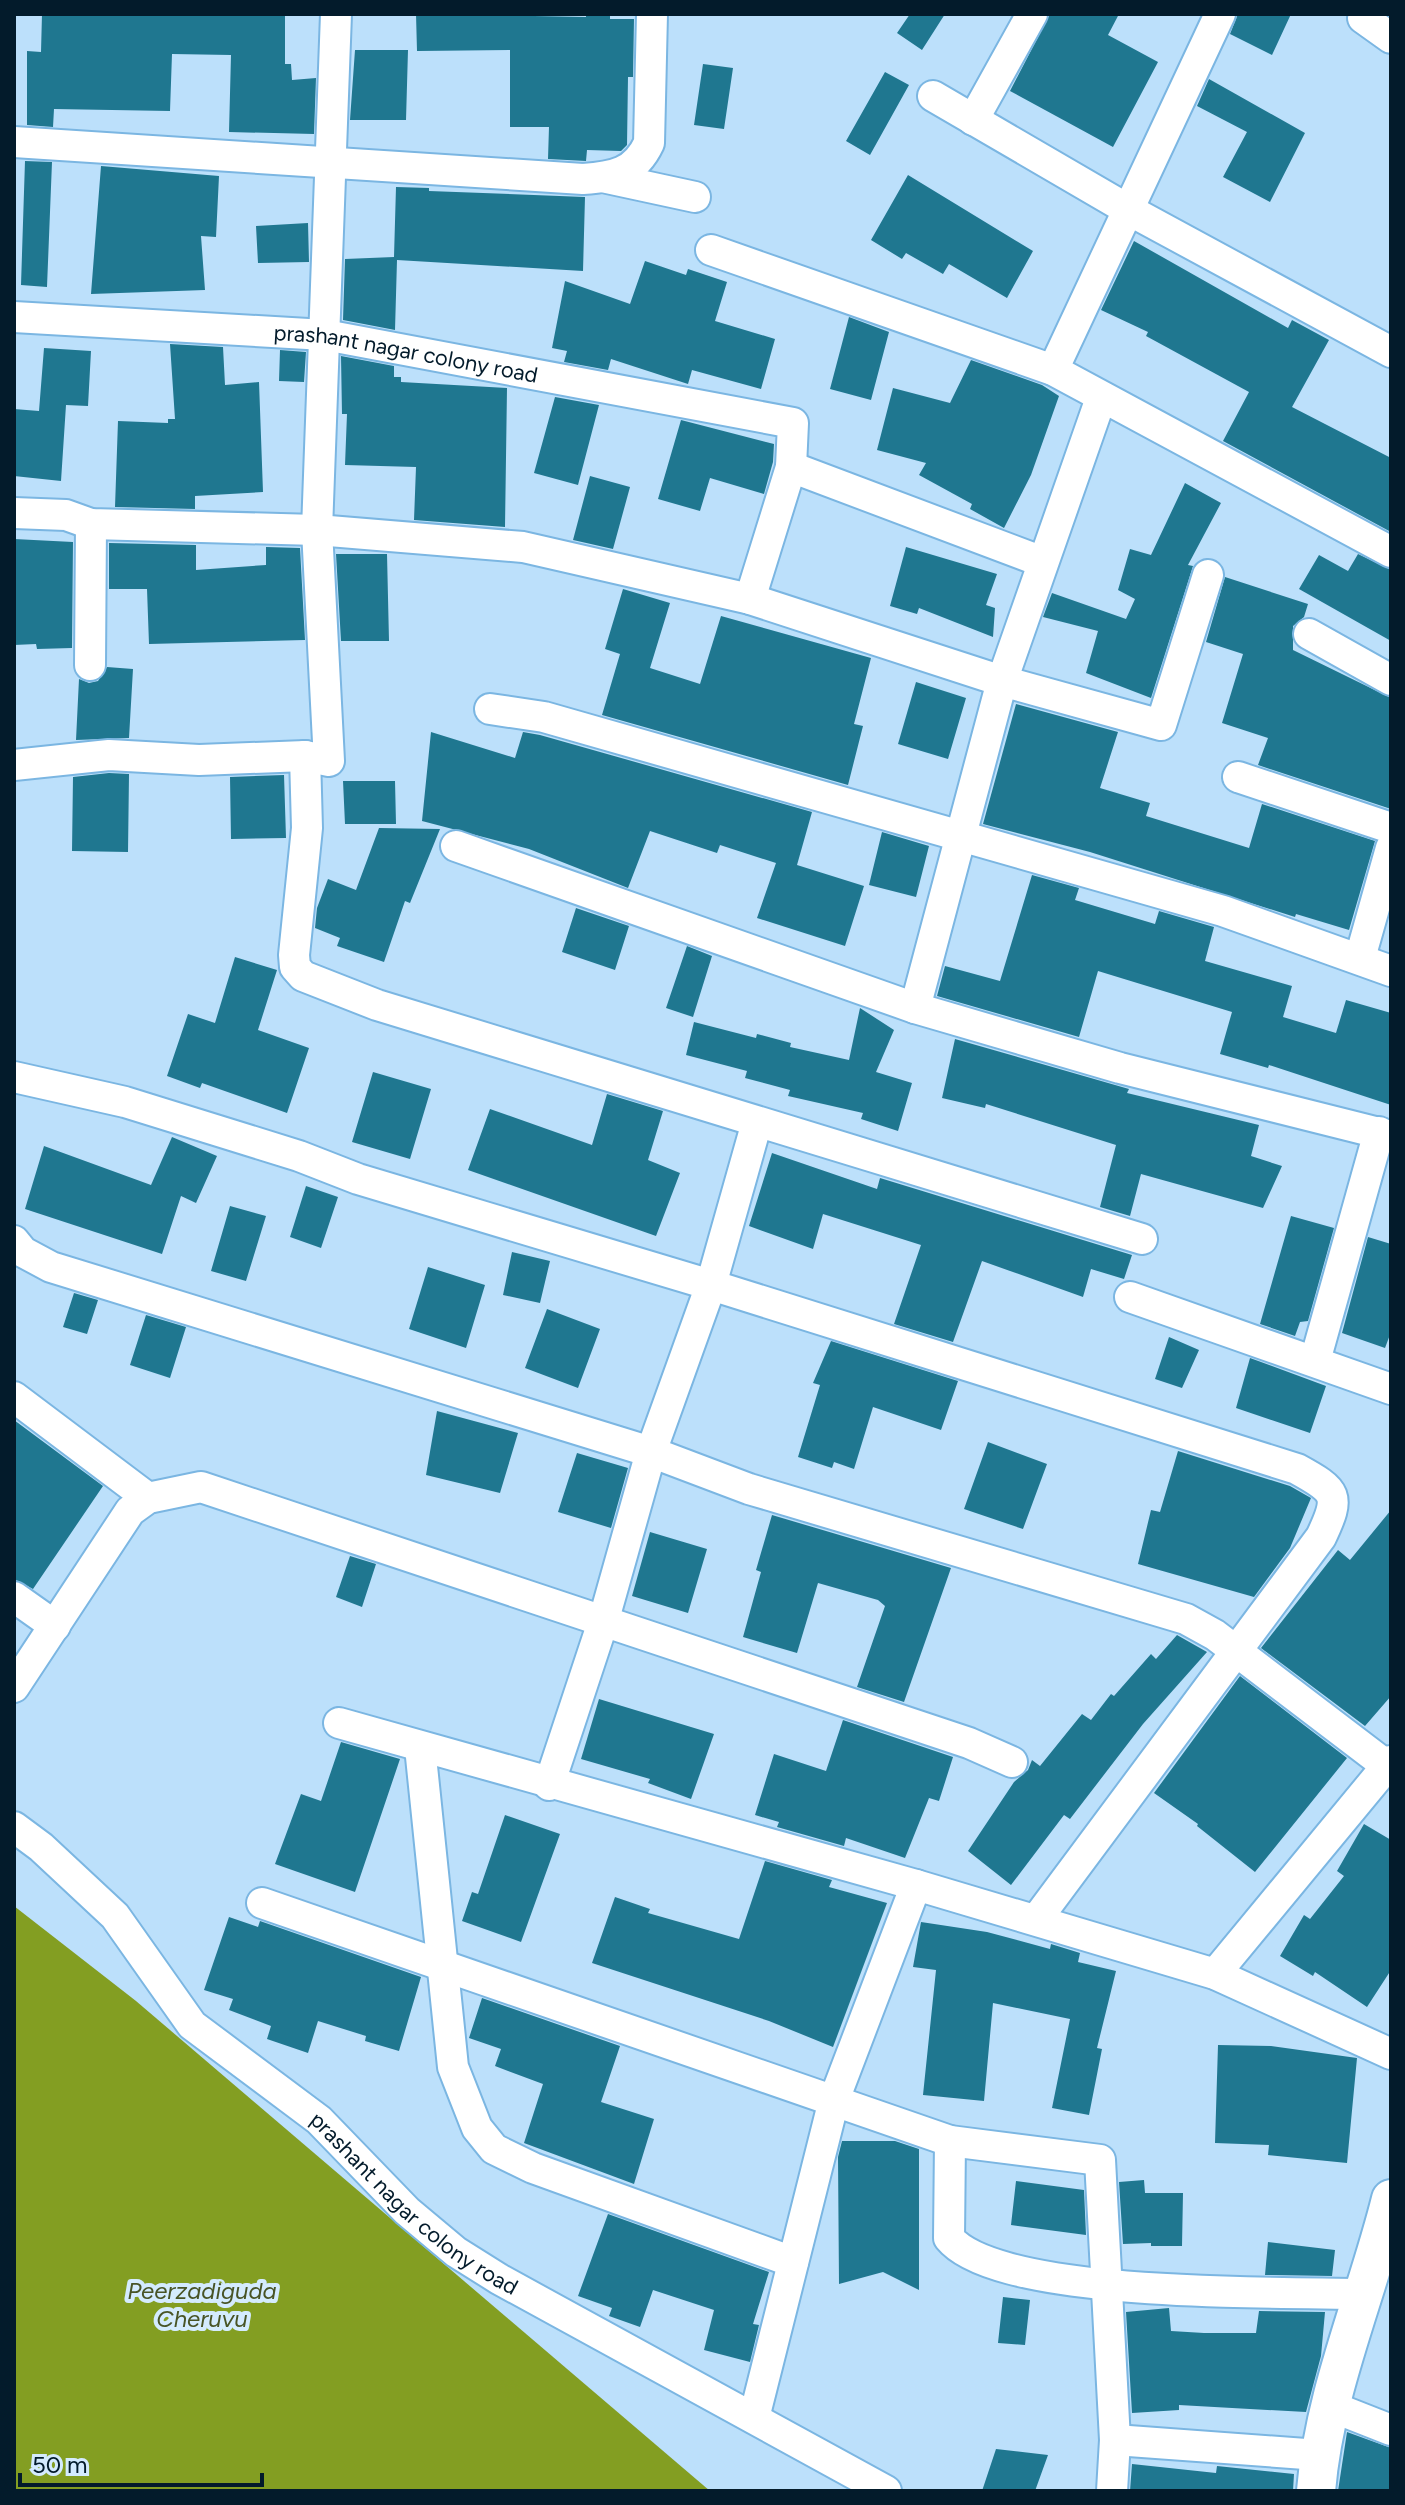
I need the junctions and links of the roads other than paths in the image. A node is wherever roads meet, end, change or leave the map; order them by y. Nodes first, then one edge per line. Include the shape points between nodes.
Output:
1 (336, 14) edge
2 (652, 14) edge
3 (1032, 14) edge
4 (1220, 14) edge
5 (1363, 18) dead end
6 (1391, 38) edge
7 (933, 96) dead end
8 (973, 120) junction
9 (14, 142) edge
10 (333, 162) junction
11 (607, 178) junction
12 (695, 197) dead end
13 (1127, 209) junction
14 (711, 250) dead end
15 (14, 317) edge
16 (325, 335) junction
17 (1391, 352) edge
18 (1053, 370) junction
19 (1101, 398) junction
20 (791, 467) junction
21 (14, 513) edge
22 (91, 524) junction
23 (317, 530) junction
24 (1391, 552) edge
25 (1043, 562) junction
26 (1208, 575) dead end
27 (750, 599) junction
28 (1309, 634) dead end
29 (90, 665) dead end
30 (1391, 680) edge
31 (1002, 681) junction
32 (490, 709) dead end
33 (305, 756) junction
34 (14, 765) edge
35 (1238, 777) dead end
36 (1391, 828) edge
37 (963, 835) junction
38 (456, 846) dead end
39 (1391, 848) edge
40 (1360, 958) junction
41 (1391, 971) edge
42 (915, 1008) junction
43 (14, 1077) edge
44 (757, 1122) junction
45 (1385, 1134) edge
46 (1142, 1239) dead end
47 (14, 1241) edge
48 (711, 1285) junction
49 (1130, 1297) dead end
50 (1315, 1361) junction
51 (1391, 1389) edge
52 (14, 1397) edge
53 (651, 1452) junction
54 (148, 1498) junction
55 (14, 1597) edge
56 (604, 1619) junction
57 (55, 1626) junction
58 (1235, 1652) junction
59 (14, 1687) edge
60 (339, 1723) dead end
61 (420, 1747) junction
62 (1012, 1762) dead end
63 (1390, 1765) edge
64 (549, 1785) junction
65 (14, 1827) edge
66 (916, 1885) junction
67 (262, 1903) dead end
68 (1036, 1920) junction
69 (441, 1964) junction
70 (1215, 1974) junction
71 (1391, 2054) edge
72 (834, 2100) junction
73 (950, 2141) junction
74 (1388, 2223) edge
75 (793, 2262) junction
76 (1105, 2287) junction
77 (1362, 2294) junction
78 (1330, 2406) junction
79 (754, 2418) junction
80 (1391, 2430) edge
81 (1115, 2440) junction
82 (1317, 2473) edge
83 (886, 2491) edge
84 (1112, 2491) edge

1 - 10 street
2 - 11 street via 649,143 628,171
3 - 8 street
4 - 13 street
5 - 6 street
7 - 8 street
8 - 13 street
9 - 10 street
10 - 11 street
10 - 16 street
11 - 12 street
13 - 17 street
13 - 18 street
14 - 18 street
15 - 16 street, prashant nagar colony road
16 - 20 street, prashant nagar colony road via 793,423
16 - 23 street
18 - 19 street
19 - 24 street
19 - 25 street
20 - 25 street
20 - 27 street
21 - 22 street via 66,515
22 - 23 street
22 - 29 street
23 - 27 street via 523,547
23 - 33 street via 329,761
25 - 31 street
26 - 31 street via 1161,725
27 - 31 street
28 - 30 street
31 - 37 street
32 - 37 street via 544,717
33 - 34 street via 199,760 109,755
33 - 44 street via 307,828 294,955 303,976 377,1005
35 - 36 street
37 - 40 street via 1223,911
37 - 42 street
38 - 42 street
39 - 40 street
40 - 41 street
42 - 45 street via 1120,1068
43 - 48 street via 125,1102 358,1179
44 - 46 street
44 - 48 street
45 - 50 street
47 - 53 street via 51,1267
48 - 53 street
48 - 58 street via 1297,1469 1321,1482 1335,1496 1335,1508 1321,1537
49 - 50 street
50 - 51 street
52 - 54 street
53 - 56 street
53 - 58 street via 749,1489 1186,1619
54 - 56 street via 201,1487
54 - 57 street via 130,1511
55 - 57 street
56 - 62 street
56 - 64 street
57 - 59 street
58 - 63 street
58 - 68 street
60 - 61 street
61 - 64 street
61 - 69 street
63 - 70 street
64 - 66 street
65 - 79 street, prashant nagar colony road via 115,1916 192,2025 319,2120 407,2211 456,2252
66 - 68 street
66 - 72 street
67 - 69 street
68 - 70 street
69 - 72 street
69 - 75 street via 453,2067 477,2128 494,2149
70 - 71 street
72 - 73 street
72 - 75 street
73 - 76 street via 949,2238 959,2249 981,2261
73 - 76 street via 1100,2160
74 - 77 street
75 - 79 street
76 - 77 street
76 - 81 street
77 - 78 street
78 - 80 street
78 - 82 street
79 - 83 street, prashant nagar colony road
81 - 82 street
81 - 84 street

